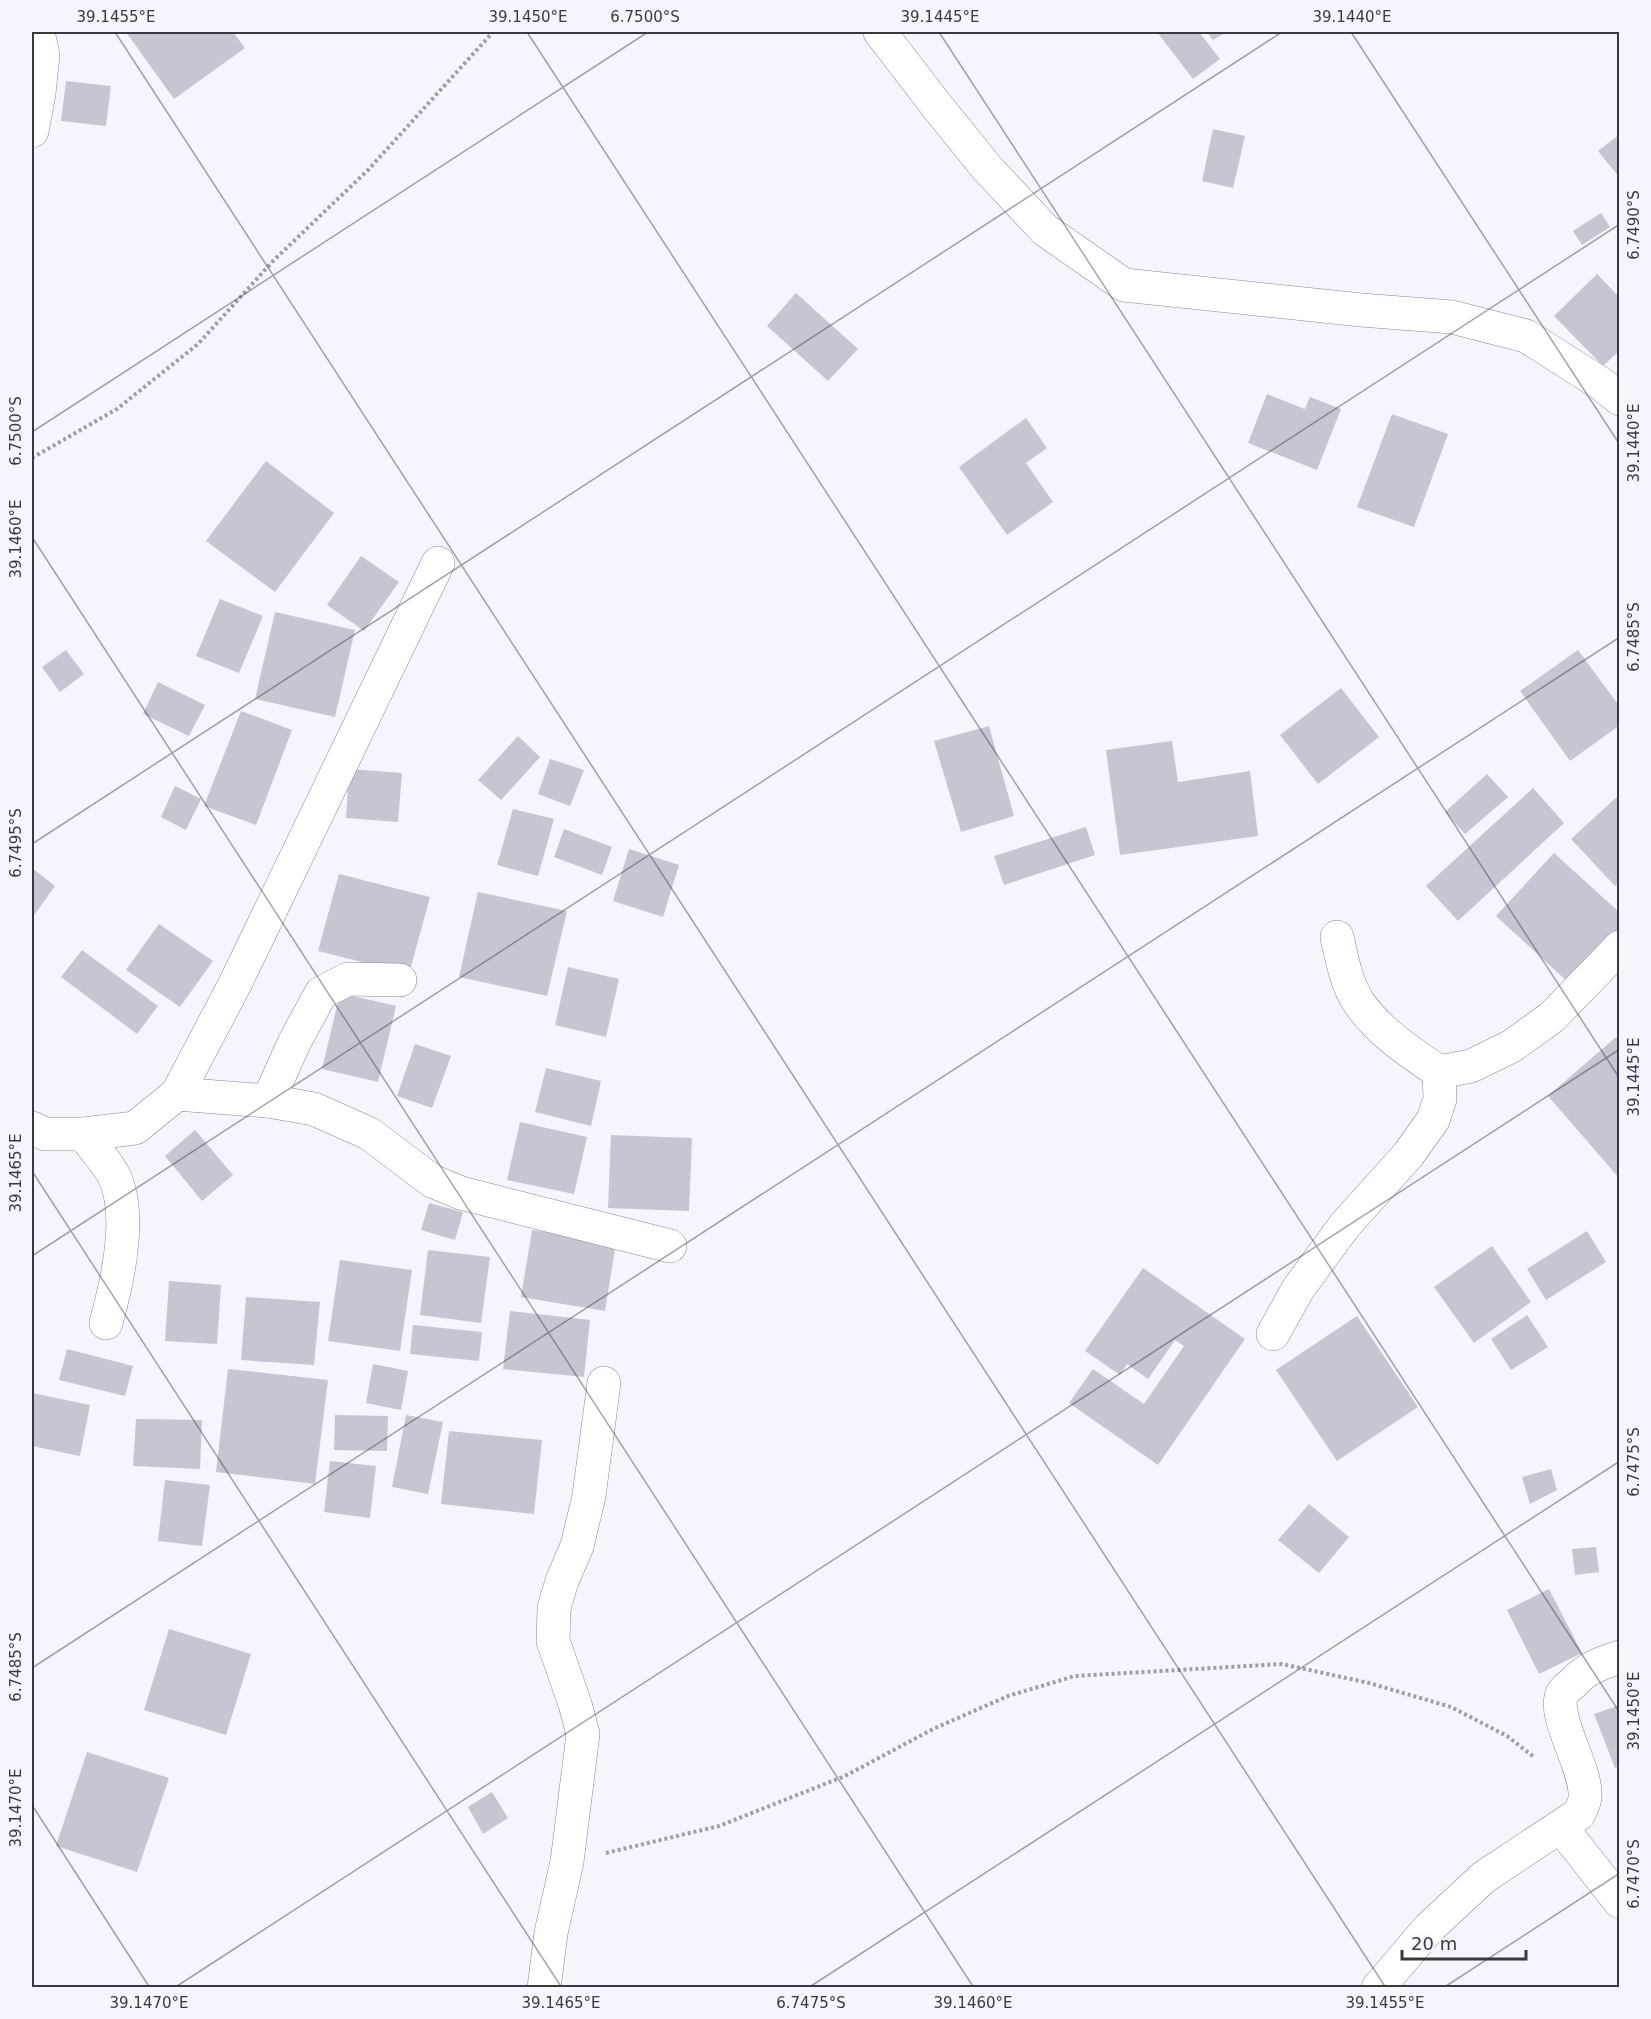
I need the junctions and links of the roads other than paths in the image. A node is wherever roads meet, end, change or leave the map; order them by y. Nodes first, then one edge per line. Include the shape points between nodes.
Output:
1 (38, 32) edge
2 (880, 32) edge
3 (32, 130) edge
4 (1620, 399) edge
5 (438, 563) dead end
6 (1337, 937) dead end
7 (1620, 947) edge
8 (399, 980) dead end
9 (1439, 1072) junction
10 (177, 1094) junction
11 (268, 1101) junction
12 (32, 1128) edge
13 (84, 1134) junction
14 (670, 1246) dead end
15 (106, 1323) dead end
16 (1273, 1334) dead end
17 (604, 1383) dead end
18 (1620, 1657) edge
19 (1561, 1827) junction
20 (1620, 1902) edge
21 (544, 1988) edge
22 (1378, 1988) edge

1 - 3 street via 42,55
2 - 4 street via 987,168 1045,230 1124,285 1452,317 1526,336
5 - 10 street via 235,984
6 - 9 street via 1346,975 1359,1002 1390,1038
7 - 9 street via 1552,1017 1512,1046 1472,1066
8 - 11 street via 348,979 321,993
9 - 16 street via 1440,1099 1433,1120 1408,1155 1345,1225 1298,1289
10 - 11 street
10 - 13 street via 135,1128
11 - 14 street via 314,1109 370,1134 432,1181 461,1193
12 - 13 street via 45,1134
13 - 15 street via 114,1176 124,1214 117,1282
17 - 21 street via 589,1496 577,1546 554,1608 553,1641 583,1734 567,1862
18 - 19 street via 1597,1664 1562,1694 1564,1725 1583,1776 1586,1798 1579,1814
19 - 20 street
19 - 22 street via 1484,1877 1429,1928

